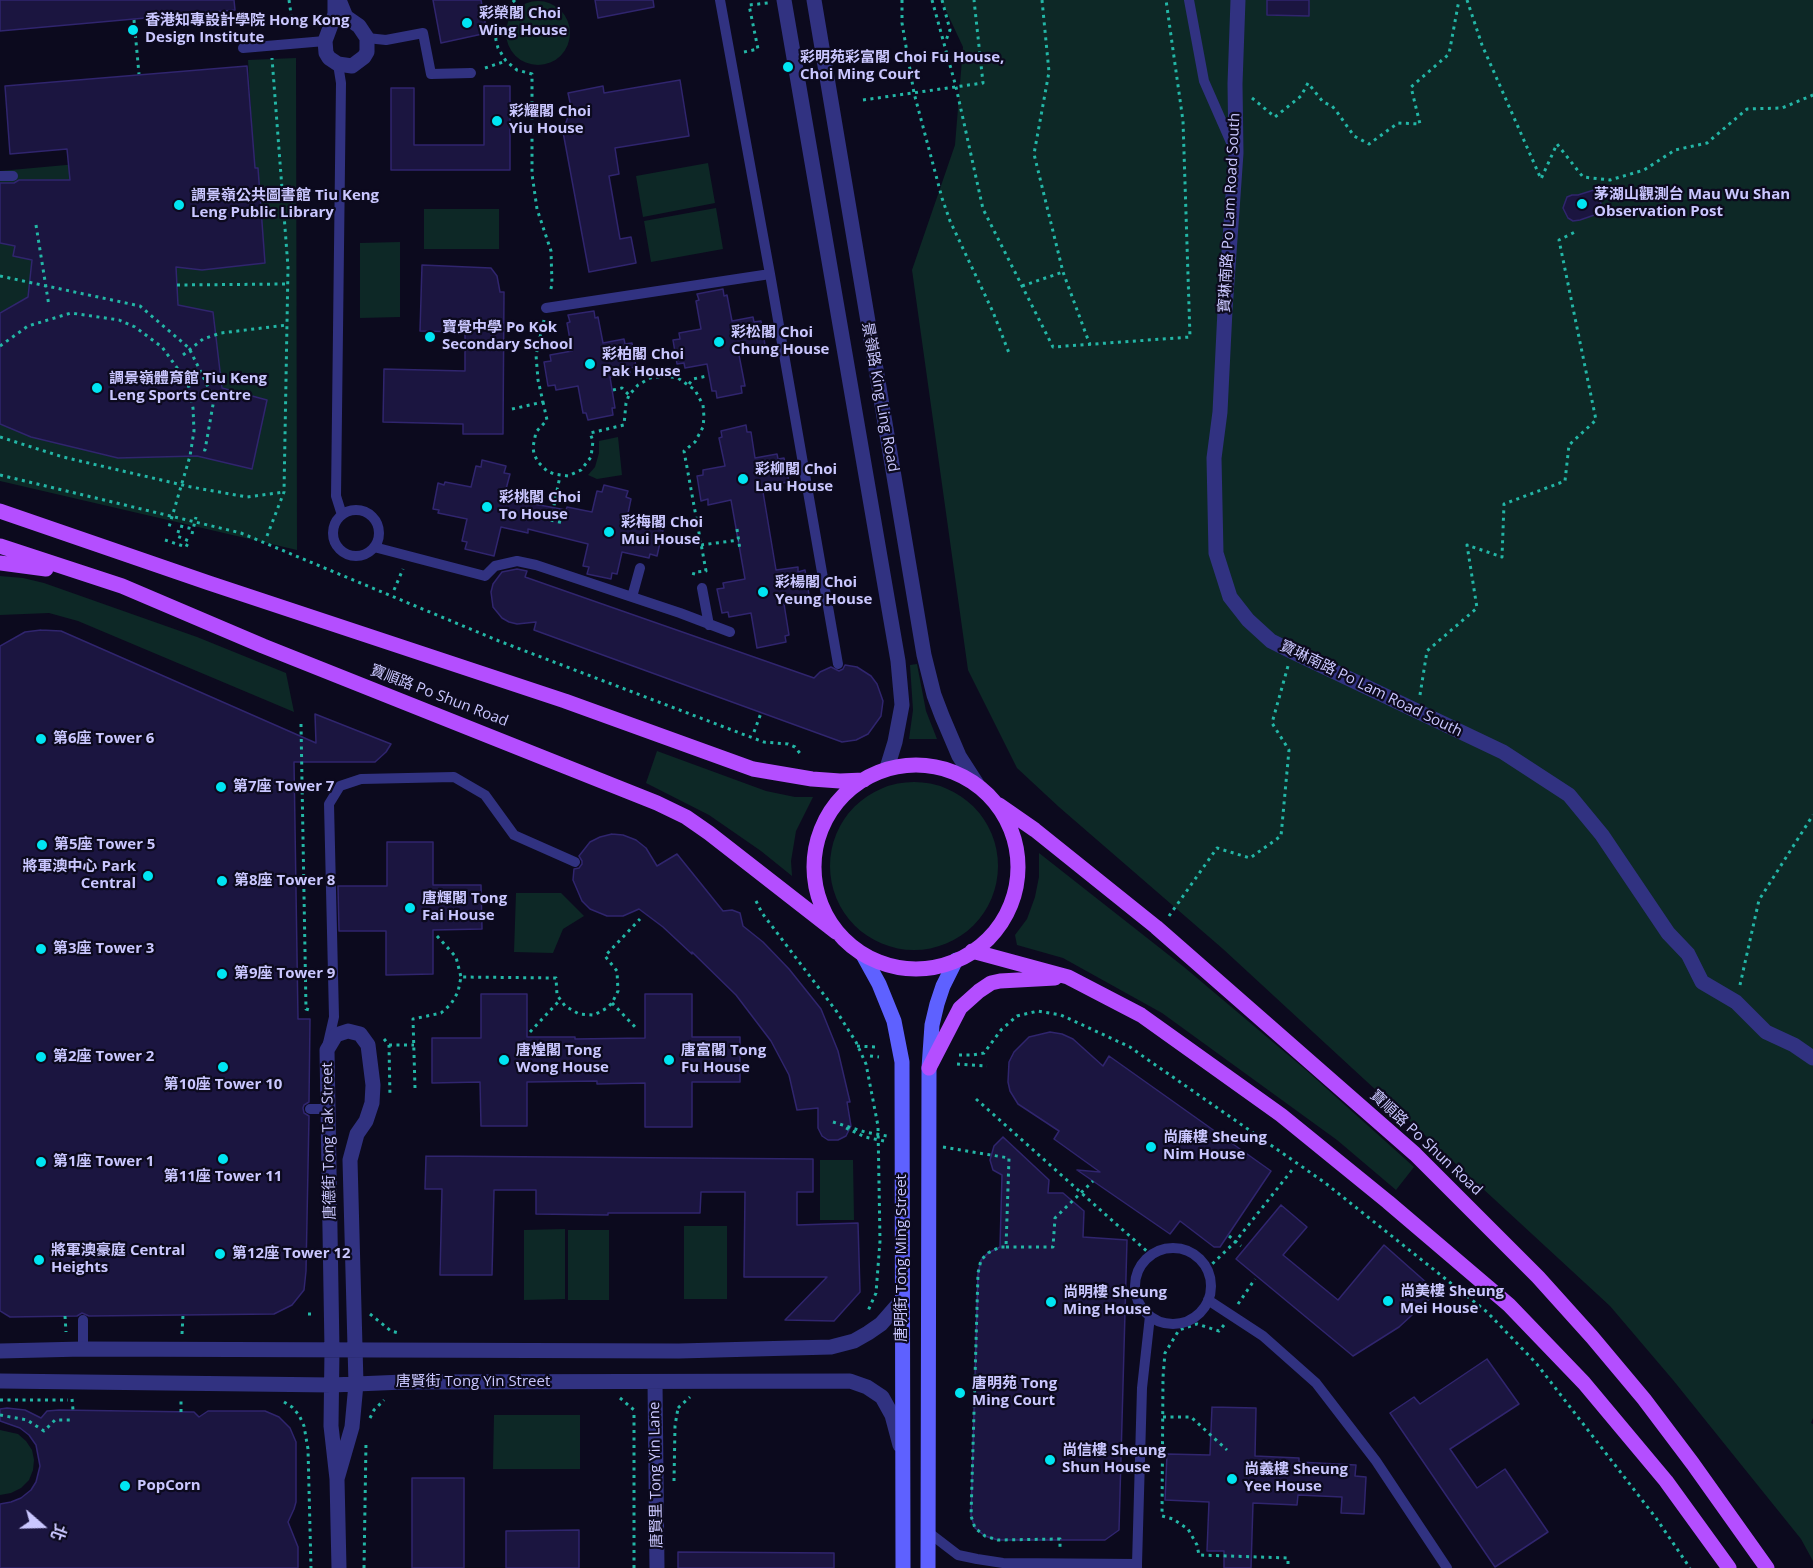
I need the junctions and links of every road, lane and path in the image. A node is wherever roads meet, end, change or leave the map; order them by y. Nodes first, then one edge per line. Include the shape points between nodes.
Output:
1 (289, 0) edge
2 (337, 0) edge
3 (515, 0) edge
4 (720, 0) edge
5 (784, 0) edge
6 (814, 0) edge
7 (902, 0) edge
8 (932, 0) edge
9 (942, 0) edge
10 (975, 0) edge
11 (1042, 0) edge
12 (1166, 0) edge
13 (1189, 0) edge
14 (1238, 0) edge
15 (1459, 0) edge
16 (1467, 0) edge
17 (761, 4) dead end
18 (134, 20) dead end
19 (292, 21) dead end
20 (368, 38) junction
21 (324, 41) junction
22 (945, 44) junction
23 (271, 46) junction
24 (243, 48) dead end
25 (730, 54) junction
26 (506, 61) junction
27 (338, 64) junction
28 (471, 73) joint
29 (139, 74) dead end
30 (1234, 84) junction
31 (956, 87) junction
32 (914, 93) junction
33 (1813, 95) edge
34 (863, 99) dead end
35 (556, 126) dead end
36 (530, 127) junction
37 (1236, 153) junction
38 (0, 176) edge
39 (13, 176) dead end
40 (36, 225) dead end
41 (1575, 232) dead end
42 (1063, 272) junction
43 (770, 274) junction
44 (0, 276) edge
45 (288, 284) junction
46 (46, 285) junction
47 (177, 285) dead end
48 (1022, 286) junction
49 (49, 306) dead end
50 (546, 309) junction
51 (286, 325) junction
52 (1090, 345) junction
53 (0, 346) edge
54 (189, 348) junction
55 (1009, 353) dead end
56 (183, 355) dead end
57 (707, 376) dead end
58 (689, 384) junction
59 (613, 390) dead end
60 (629, 395) junction
61 (543, 402) junction
62 (512, 409) dead end
63 (0, 437) edge
64 (201, 449) dead end
65 (0, 475) edge
66 (560, 476) junction
67 (284, 492) junction
68 (0, 511) edge
69 (342, 515) junction
70 (196, 517) dead end
71 (536, 517) dead end
72 (550, 520) junction
73 (195, 522) junction
74 (564, 523) dead end
75 (169, 527) dead end
76 (737, 528) dead end
77 (193, 529) junction
78 (192, 534) dead end
79 (267, 536) dead end
80 (165, 540) dead end
81 (739, 540) junction
82 (701, 544) junction
83 (0, 546) edge
84 (374, 547) junction
85 (741, 550) dead end
86 (408, 556) junction
87 (315, 558) dead end
88 (0, 563) edge
89 (315, 565) junction
90 (640, 568) dead end
91 (691, 582) dead end
92 (122, 586) junction
93 (702, 588) dead end
94 (394, 590) dead end
95 (632, 597) junction
96 (709, 625) junction
97 (730, 632) dead end
98 (1293, 652) junction
99 (838, 664) dead end
100 (1418, 712) junction
101 (761, 713) dead end
102 (301, 724) dead end
103 (754, 732) dead end
104 (801, 756) dead end
105 (886, 768) junction
106 (864, 780) junction
107 (977, 784) junction
108 (999, 805) junction
109 (1813, 815) edge
110 (575, 862) dead end
111 (756, 901) dead end
112 (1168, 916) dead end
113 (640, 919) dead end
114 (836, 932) junction
115 (437, 936) dead end
116 (972, 951) junction
117 (863, 955) junction
118 (956, 960) junction
119 (461, 977) junction
120 (1068, 977) junction
121 (560, 1000) junction
122 (1736, 1002) junction
123 (612, 1003) junction
124 (313, 1011) dead end
125 (334, 1017) junction
126 (638, 1030) dead end
127 (354, 1032) junction
128 (530, 1032) dead end
129 (389, 1045) dead end
130 (414, 1045) junction
131 (857, 1046) junction
132 (876, 1047) dead end
133 (327, 1050) junction
134 (959, 1055) dead end
135 (870, 1056) dead end
136 (879, 1057) dead end
137 (1813, 1058) edge
138 (957, 1064) dead end
139 (987, 1066) dead end
140 (929, 1068) junction
141 (415, 1088) dead end
142 (976, 1099) dead end
143 (310, 1109) dead end
144 (328, 1109) junction
145 (833, 1122) dead end
146 (878, 1140) junction
147 (884, 1142) dead end
148 (1009, 1158) dead end
149 (1292, 1170) dead end
150 (1080, 1191) junction
151 (1228, 1236) dead end
152 (1235, 1242) junction
153 (1241, 1246) dead end
154 (1006, 1247) junction
155 (1151, 1255) junction
156 (1207, 1269) junction
157 (902, 1300) junction
158 (1208, 1300) junction
159 (368, 1309) dead end
160 (1149, 1316) junction
161 (865, 1318) dead end
162 (83, 1320) dead end
163 (1220, 1331) dead end
164 (406, 1334) dead end
165 (83, 1349) junction
166 (332, 1350) junction
167 (356, 1350) junction
168 (0, 1351) edge
169 (0, 1381) edge
170 (655, 1382) junction
171 (356, 1384) junction
172 (332, 1385) junction
173 (388, 1396) dead end
174 (283, 1401) dead end
175 (678, 1408) dead end
176 (634, 1410) dead end
177 (0, 1414) edge
178 (1163, 1417) junction
179 (370, 1419) dead end
180 (73, 1420) dead end
181 (366, 1439) dead end
182 (1227, 1450) dead end
183 (902, 1454) junction
184 (337, 1479) junction
185 (674, 1485) dead end
186 (928, 1532) junction
187 (1060, 1539) dead end
188 (1003, 1563) junction
189 (1137, 1566) edge
190 (311, 1568) edge
191 (339, 1568) edge
192 (364, 1568) edge
193 (634, 1568) edge
194 (657, 1568) edge
195 (903, 1568) edge
196 (928, 1568) edge
197 (982, 1568) edge
198 (1288, 1568) edge
199 (1447, 1568) edge
200 (1690, 1568) edge
201 (1729, 1568) edge
202 (1767, 1568) edge

1 - 19 path
2 - 20 street via 346,17
2 - 21 street
3 - 26 path via 504,10 495,31 498,48
4 - 25 lane
5 - 105 street, 景嶺路 King Ling Road via 898,661 902,705
6 - 107 street, 景嶺路 King Ling Road via 924,655 942,716 959,756
7 - 32 path
8 - 22 path
9 - 22 path via 950,30
10 - 31 path via 983,83
11 - 42 path via 1049,72 1034,154
12 - 52 path via 1183,121 1190,337
13 - 37 lane via 1204,81
14 - 30 street, 寶琳南路 Po Lam Road South
15 - 30 path via 1449,54 1410,87 1420,124 1398,123 1369,144 1354,136 1332,106 1323,102 1308,83 1301,96 1275,117
16 - 33 path via 1482,45 1541,179 1557,144 1583,177 1610,180 1644,170 1675,150 1707,143 1747,109 1782,108
17 - 25 path via 749,5 758,49
18 - 29 path
20 - 27 street via 367,52 360,62 352,66
20 - 28 lane via 386,40 423,33 431,74
21 - 23 lane
21 - 27 street via 326,53
22 - 31 path
23 - 24 lane
23 - 45 path
25 - 43 lane
26 - 28 path
26 - 36 path via 531,74
27 - 69 lane via 342,83 336,496
30 - 37 street, 寶琳南路 Po Lam Road South
31 - 32 path
31 - 48 path via 983,209
32 - 34 path
32 - 55 path via 950,221
35 - 36 path
36 - 50 path via 537,209 551,251 552,284
37 - 98 street, 寶琳南路 Po Lam Road South via 1214,458 1216,553 1230,597 1271,641
38 - 39 lane
40 - 46 path
41 - 100 path via 1559,240 1596,420 1569,446 1565,481 1504,504 1502,556 1467,545 1476,608 1427,651
42 - 48 path
42 - 52 path
43 - 50 lane
43 - 99 lane
44 - 46 path
45 - 47 path
45 - 51 path
46 - 49 path
46 - 54 path via 140,306
48 - 52 path via 1053,347
50 - 61 path via 536,355
51 - 54 path via 221,333
51 - 67 path
53 - 75 path via 28,326 71,313 119,320 162,347 188,383 194,431
54 - 56 path
54 - 64 path via 214,399 205,450
57 - 58 path
58 - 60 path via 678,378 658,376 638,385
58 - 82 path via 704,412 699,435 684,451
59 - 60 path via 622,388
60 - 66 path via 624,425 590,433 593,450 587,464 575,473
61 - 62 path
61 - 66 path via 547,420 534,439 534,454 542,467
63 - 67 path via 63,457 191,487 247,497
65 - 73 path
66 - 72 path
67 - 79 path
68 - 106 main road, 寶順路 Po Shun Road via 565,701 753,769 812,779
69 - 84 lane via 356,510 369,514 379,533
69 - 84 lane via 333,536 340,550 354,556
70 - 73 path
71 - 72 path
72 - 74 path
73 - 77 path
73 - 89 path via 241,533
76 - 81 path
77 - 78 path
77 - 80 path via 180,526 177,536 189,541 186,547
81 - 82 path
81 - 85 path
82 - 91 path via 706,571 694,572
83 - 92 main road, 寶順路 Po Shun Road
84 - 86 lane
86 - 94 path
86 - 95 lane via 485,576 495,566 517,561
87 - 89 path
88 - 92 main road via 38,567
89 - 104 path via 745,735 788,744
90 - 95 lane
92 - 114 main road, 寶順路 Po Shun Road via 686,817
93 - 96 lane
95 - 96 lane
96 - 97 lane
98 - 100 street, 寶琳南路 Po Lam Road South
98 - 112 path via 1272,723 1289,750 1281,836 1250,858 1217,848
100 - 122 street, 寶琳南路 Po Lam Road South via 1503,752 1569,795 1602,835 1668,933 1688,954 1702,982
101 - 103 path
102 - 124 path via 306,1009
105 - 106 main road
105 - 107 main road via 934,766
106 - 114 main road via 831,811 816,845 814,872 819,900
107 - 108 main road
108 - 116 main road via 1016,847 1016,881 1004,915
108 - 202 main road, 寶順路 Po Shun Road via 1156,927 1415,1154 1592,1337 1686,1455
109 - 122 path via 1759,900
110 - 125 lane via 514,835 485,795 454,777 361,779 340,786 329,804
111 - 131 path, 唐明街 Tong Ming Street via 837,1012
113 - 123 path via 605,956 619,977
114 - 117 main road
115 - 119 path via 456,957
116 - 118 main road
116 - 120 main road
117 - 118 main road via 908,969 931,968
117 - 157 main road, 唐明街 Tong Ming Street via 894,1021 902,1062
118 - 140 main road, 唐明街 Tong Ming Street via 937,1004
119 - 121 path via 556,978
119 - 130 path via 458,992 441,1013 413,1018
120 - 140 main road via 990,983 960,1008
120 - 201 main road via 1141,1015 1281,1115 1509,1305 1584,1383 1658,1472
121 - 123 path via 572,1011 586,1015 602,1012
121 - 128 path
122 - 137 street, 寶琳南路 Po Lam Road South via 1766,1032
123 - 126 path
125 - 127 lane
125 - 133 lane
127 - 133 street, 唐德街 Tong Tak Street via 336,1035
127 - 167 street, 唐德街 Tong Tak Street via 368,1045 373,1085 372,1103 350,1160
129 - 130 path
130 - 141 path
131 - 132 path
131 - 146 path, 唐明街 Tong Ming Street via 866,1064
133 - 144 street, 唐德街 Tong Tak Street
134 - 200 path via 984,1053 1017,1016 1038,1011 1061,1015 1130,1047 1324,1182 1487,1312 1536,1363
135 - 136 path
138 - 139 path
140 - 186 main road, 唐明街 Tong Ming Street
142 - 150 path
143 - 144 lane
144 - 166 street, 唐德街 Tong Tak Street
145 - 146 path
146 - 147 path
146 - 161 path, 唐明街 Tong Ming Street via 878,1280
148 - 154 path
149 - 152 path
150 - 154 path via 1094,1181 1054,1218 1053,1247
150 - 155 path
151 - 152 path
152 - 153 path
152 - 156 path
154 - 187 path via 988,1252 978,1273 971,1516 975,1528 998,1540
155 - 156 lane via 1171,1248 1182,1249 1201,1260
155 - 160 lane via 1142,1263 1135,1285 1136,1296
156 - 158 lane
157 - 167 street, 唐賢街 Tong Yin Street via 868,1333 831,1347 679,1352
157 - 183 main road, 唐明街 Tong Ming Street
158 - 160 lane via 1202,1310 1183,1322 1171,1323
158 - 199 lane via 1263,1336 1316,1383 1376,1461
159 - 164 path via 371,1316 391,1330
160 - 189 lane via 1142,1388
162 - 165 lane
163 - 178 path via 1197,1324 1179,1330 1165,1353
165 - 166 street, 唐賢街 Tong Yin Street
165 - 168 street, 唐賢街 Tong Yin Street
166 - 167 street, 唐賢街 Tong Yin Street
166 - 172 street, 唐德街 Tong Tak Street
167 - 171 street, 唐德街 Tong Tak Street
169 - 172 street, 唐賢街 Tong Yin Street
170 - 171 street, 唐賢街 Tong Yin Street
170 - 183 street, 唐賢街 Tong Yin Street via 850,1381 882,1397 892,1415
170 - 194 street, 唐賢里 Tong Yin Lane
171 - 172 street, 唐賢街 Tong Yin Street
171 - 184 street, 唐德街 Tong Tak Street via 352,1427
172 - 184 street, 唐德街 Tong Tak Street via 331,1426
173 - 179 path
174 - 190 path via 292,1407 304,1426 308,1449
175 - 185 path, 唐賢里 Tong Yin Lane
176 - 193 path, 唐賢里 Tong Yin Lane
177 - 180 path via 27,1420 44,1431 55,1420
178 - 182 path via 1191,1417
178 - 198 path via 1162,1516 1188,1529 1199,1555 1288,1558
181 - 192 path
183 - 195 main road, 唐明街 Tong Ming Street
184 - 191 street, 唐德街 Tong Tak Street
186 - 188 lane via 958,1555
186 - 196 main road, 唐明街 Tong Ming Street
188 - 189 lane
188 - 197 lane

